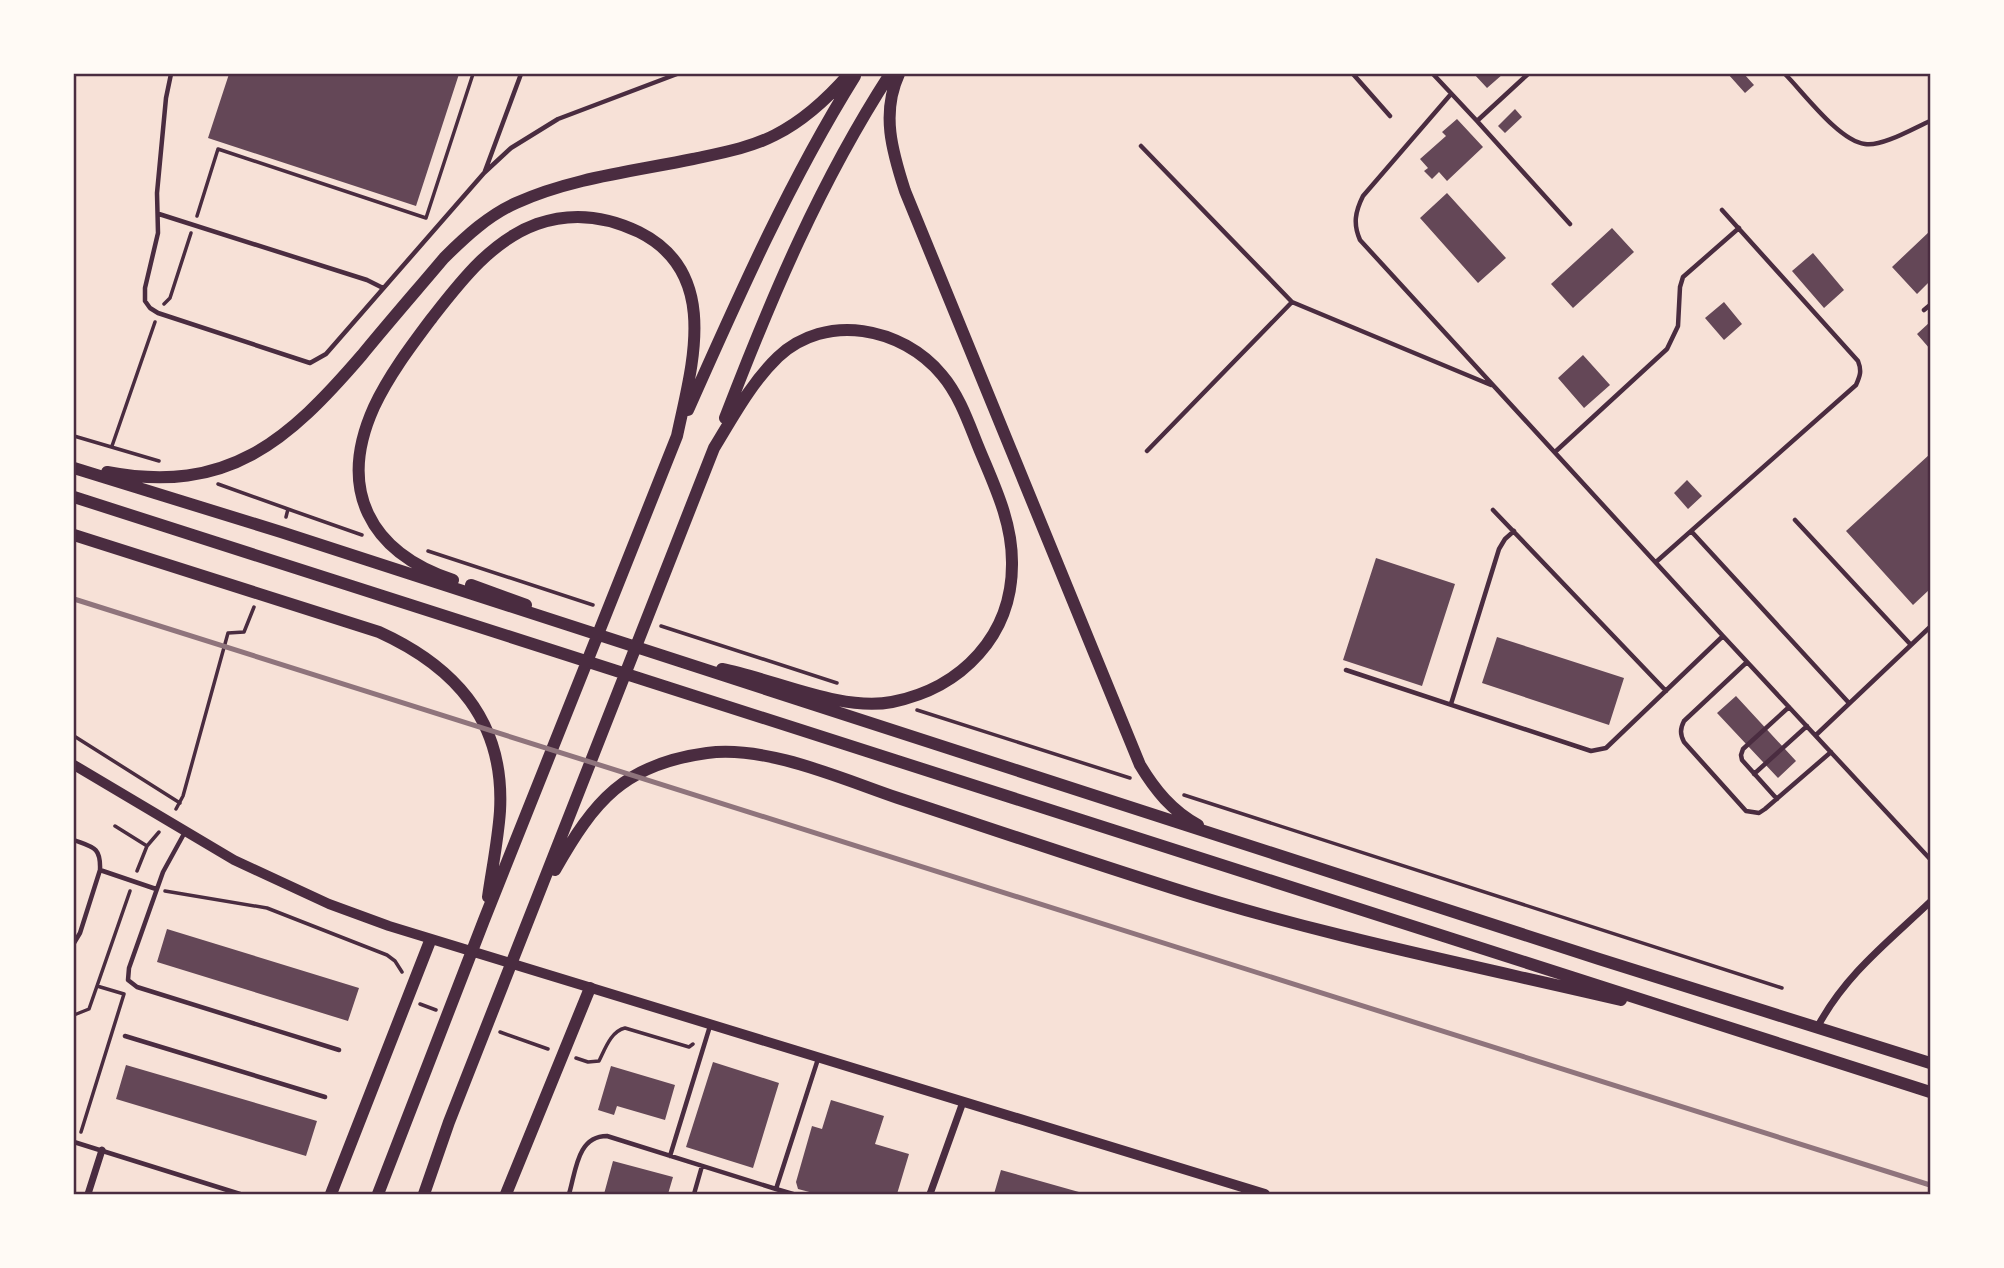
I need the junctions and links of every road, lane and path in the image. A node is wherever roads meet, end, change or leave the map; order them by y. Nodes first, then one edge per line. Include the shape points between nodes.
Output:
1 (171, 74) edge
2 (473, 74) edge
3 (521, 74) edge
4 (677, 74) edge
5 (849, 74) edge
6 (857, 74) edge
7 (890, 74) edge
8 (899, 74) edge
9 (1353, 74) edge
10 (1433, 74) edge
11 (1528, 74) edge
12 (1785, 74) edge
13 (1451, 94) junction
14 (1390, 116) dead end
15 (1477, 121) junction
16 (1930, 121) edge
17 (1141, 146) dead end
18 (484, 173) junction
19 (1722, 210) dead end
20 (159, 214) junction
21 (194, 224) junction
22 (1570, 224) dead end
23 (1739, 228) junction
24 (383, 288) junction
25 (1292, 302) junction
26 (1930, 305) edge
27 (1924, 310) dead end
28 (158, 313) junction
29 (1494, 386) junction
30 (677, 436) junction
31 (112, 446) dead end
32 (714, 448) junction
33 (1147, 451) dead end
34 (1555, 452) junction
35 (74, 467) edge
36 (74, 497) edge
37 (288, 509) dead end
38 (1493, 510) dead end
39 (1795, 520) dead end
40 (1514, 531) junction
41 (1691, 531) junction
42 (74, 535) edge
43 (386, 540) junction
44 (425, 550) dead end
45 (1656, 562) junction
46 (258, 598) dead end
47 (594, 605) dead end
48 (659, 625) dead end
49 (570, 627) junction
50 (1930, 627) edge
51 (1723, 636) junction
52 (1911, 645) junction
53 (673, 660) junction
54 (1747, 662) junction
55 (1346, 670) dead end
56 (840, 684) dead end
57 (1666, 691) junction
58 (1849, 703) junction
59 (1451, 704) junction
60 (1789, 707) junction
61 (917, 710) dead end
62 (1807, 726) junction
63 (1816, 735) junction
64 (74, 736) edge
65 (1831, 752) junction
66 (74, 765) edge
67 (1754, 774) junction
68 (1151, 784) junction
69 (1178, 793) dead end
70 (1777, 799) junction
71 (115, 826) dead end
72 (185, 832) junction
73 (1217, 836) junction
74 (74, 840) edge
75 (1930, 859) edge
76 (100, 870) junction
77 (133, 882) junction
78 (156, 890) junction
79 (1930, 902) edge
80 (532, 910) junction
81 (484, 920) junction
82 (430, 941) junction
83 (74, 943) edge
84 (404, 981) dead end
85 (97, 986) junction
86 (590, 988) junction
87 (1782, 988) dead end
88 (408, 1000) junction
89 (447, 1014) dead end
90 (74, 1016) edge
91 (1704, 1019) junction
92 (710, 1025) junction
93 (1818, 1026) junction
94 (499, 1032) dead end
95 (125, 1036) dead end
96 (706, 1038) junction
97 (339, 1050) dead end
98 (564, 1055) junction
99 (818, 1058) junction
100 (1930, 1063) edge
101 (1930, 1092) edge
102 (324, 1097) dead end
103 (963, 1102) junction
104 (75, 1142) edge
105 (102, 1150) junction
106 (670, 1156) junction
107 (702, 1166) junction
108 (776, 1189) junction
109 (88, 1195) edge
110 (240, 1195) edge
111 (331, 1195) edge
112 (378, 1195) edge
113 (424, 1195) edge
114 (506, 1195) edge
115 (569, 1195) edge
116 (694, 1195) edge
117 (793, 1195) edge
118 (930, 1195) edge
119 (1265, 1195) edge

1 - 20 lane via 157,193
2 - 21 path via 426,218 218,149
3 - 18 lane
4 - 18 lane via 558,119 511,148
5 - 35 main road via 816,108 775,135 722,153 565,186 492,216 444,258 314,408 266,448 192,475 143,477
6 - 30 main road via 768,232
7 - 32 main road via 843,151 788,260
8 - 68 main road via 888,114 905,191
9 - 14 lane
10 - 13 lane
11 - 15 lane
12 - 16 lane via 1839,130 1865,144 1879,143
13 - 15 lane
13 - 29 lane via 1363,196 1357,207 1356,230 1360,240
15 - 22 lane
17 - 25 lane
18 - 24 lane
19 - 23 lane
20 - 21 lane
20 - 28 lane via 145,288 145,301
21 - 24 lane
21 - 28 path via 170,298
23 - 34 lane via 1683,277 1678,326 1667,349
23 - 41 lane via 1858,361 1860,376 1856,385
24 - 28 lane via 326,354 310,363
25 - 29 lane
25 - 33 lane
26 - 27 lane
28 - 31 path
29 - 34 lane
30 - 43 main road via 696,331 688,284 676,263 643,234 605,219 565,217 536,224 511,236 470,272 400,361 375,405 362,445 359,481 366,512
30 - 81 main road
32 - 53 main road via 761,376 779,356 801,342 821,333 863,330 905,343 943,376 1004,508 1013,562 1009,590 994,634 973,662 936,688 891,702 856,704 749,674
32 - 80 main road
34 - 45 lane
35 - 49 main road
36 - 91 main road
37 - 43 path
38 - 40 lane
39 - 52 lane
40 - 57 lane
40 - 59 lane via 1499,549
41 - 45 lane
41 - 58 lane
42 - 81 main road via 379,632 432,662 455,681 489,734 499,785 496,845
43 - 49 main road via 431,571 511,598
44 - 47 path
45 - 51 lane
46 - 64 path via 244,632 228,633 180,803
48 - 56 path
49 - 53 main road
50 - 52 lane
51 - 54 lane
51 - 57 lane
52 - 58 lane
53 - 73 main road
54 - 60 lane
54 - 70 lane via 1684,721 1681,736 1746,811 1759,813
55 - 59 lane
57 - 59 lane via 1599,751
58 - 63 lane
60 - 62 lane
60 - 67 lane via 1743,750 1742,760
61 - 68 path
62 - 63 lane
62 - 67 lane
63 - 65 lane
65 - 70 lane
65 - 75 lane
66 - 72 street
67 - 70 lane
68 - 73 main road via 1188,820
69 - 87 path
71 - 77 path via 148,846
72 - 78 lane
72 - 82 street via 278,882
73 - 93 main road
74 - 76 lane via 98,852
76 - 77 lane
76 - 83 lane
77 - 78 lane
77 - 85 path
78 - 84 path via 267,908 387,955 396,961
78 - 97 lane via 128,980 137,987
79 - 93 street via 1854,973
80 - 91 main road via 574,837 606,796 643,770 683,757 711,752 745,754 813,770 1174,889 1355,939
80 - 113 main road
81 - 112 main road
82 - 86 street
82 - 88 main road
85 - 90 path via 89,1009
85 - 104 path via 124,994
86 - 92 street
86 - 98 main road
88 - 89 path
88 - 111 main road
91 - 101 main road
92 - 96 lane
92 - 99 street
93 - 100 main road
94 - 98 path
95 - 102 lane
96 - 98 path via 689,1046 625,1028 614,1035 599,1061
96 - 106 lane
98 - 114 main road
99 - 103 street
99 - 108 lane
103 - 118 street
103 - 119 street
104 - 105 lane
105 - 109 street
105 - 110 lane
106 - 107 lane
106 - 115 lane via 597,1136 581,1150
107 - 108 lane
107 - 116 lane
108 - 117 lane

